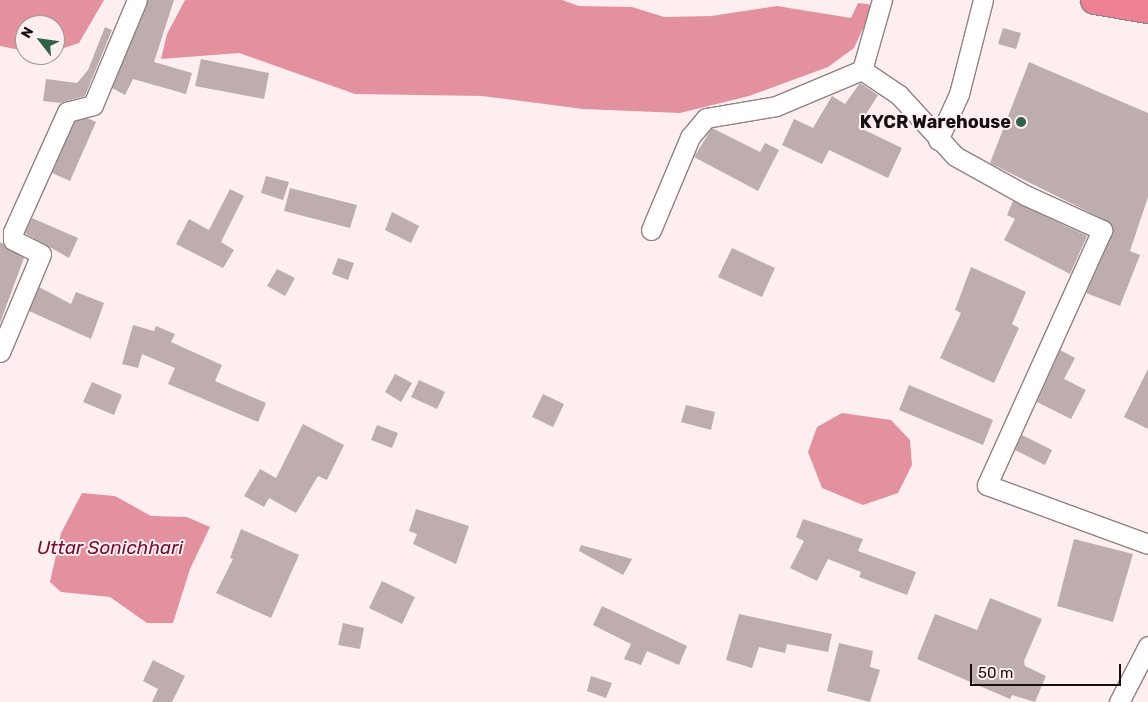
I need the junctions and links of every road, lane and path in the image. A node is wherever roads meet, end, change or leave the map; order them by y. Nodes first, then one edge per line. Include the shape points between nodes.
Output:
1 (136, 0) edge
2 (882, 0) edge
3 (983, 0) edge
4 (1095, 0) edge
5 (1148, 9) edge
6 (862, 70) junction
7 (938, 140) junction
8 (651, 230) dead end
9 (0, 352) edge
10 (1148, 544) edge
11 (1148, 646) edge
12 (1119, 702) edge

1 - 9 street via 93,105 67,112 13,232 13,240 41,254
2 - 6 street
3 - 7 street via 958,94
4 - 5 highway
6 - 7 street via 899,95
6 - 8 street via 776,106 706,118 690,137
7 - 10 street via 955,156 1025,195 1102,230 987,485
11 - 12 street

